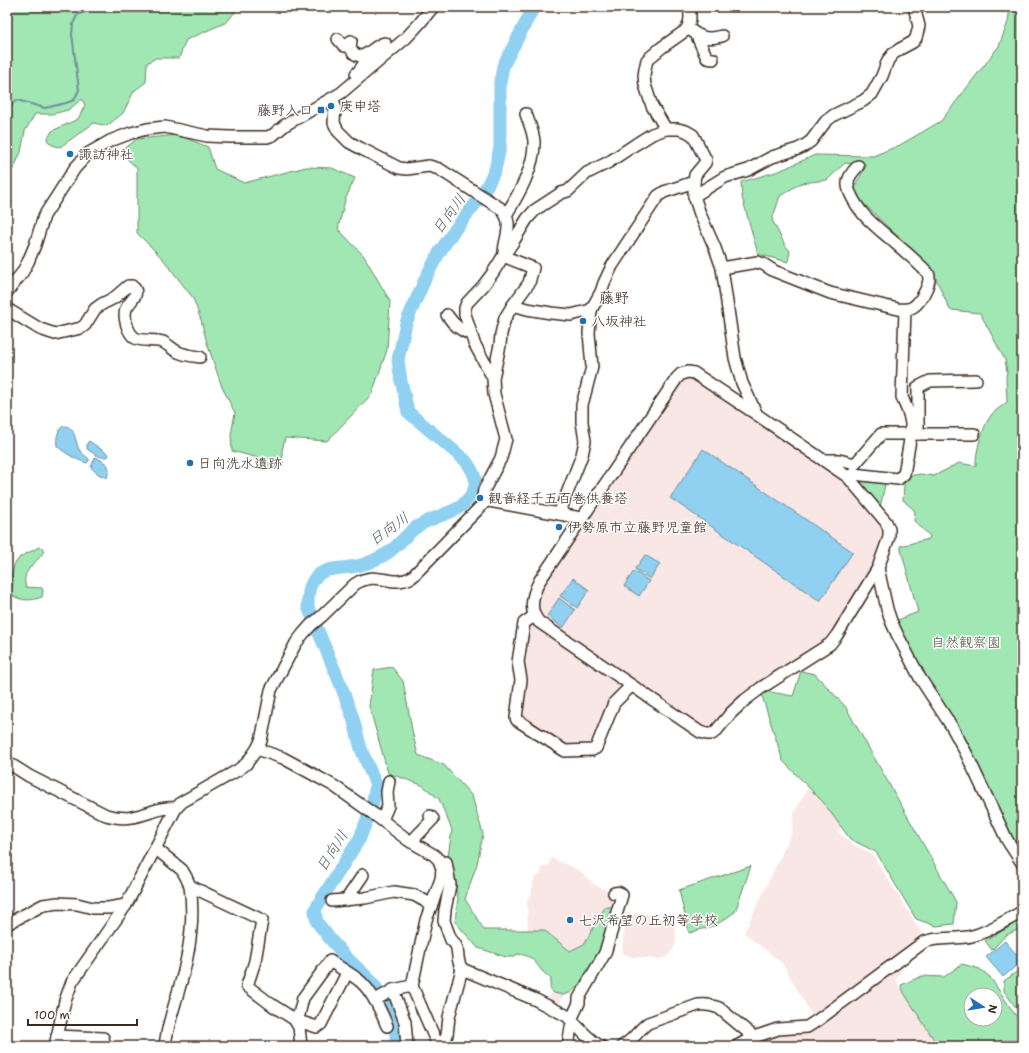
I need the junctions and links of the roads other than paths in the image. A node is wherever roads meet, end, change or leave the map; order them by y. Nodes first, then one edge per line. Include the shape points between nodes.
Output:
1 (433, 7) edge
2 (689, 7) edge
3 (914, 7) edge
4 (688, 28) junction
5 (698, 36) junction
6 (722, 36) dead end
7 (338, 38) dead end
8 (713, 59) dead end
9 (337, 96) junction
10 (526, 114) dead end
11 (666, 129) junction
12 (858, 166) dead end
13 (694, 182) junction
14 (694, 196) junction
15 (506, 215) junction
16 (504, 256) junction
17 (722, 268) junction
18 (7, 292) edge
19 (513, 305) junction
20 (7, 309) edge
21 (591, 310) junction
22 (905, 310) junction
23 (446, 315) dead end
24 (471, 334) junction
25 (200, 357) dead end
26 (493, 378) junction
27 (976, 380) dead end
28 (756, 414) junction
29 (913, 434) junction
30 (974, 434) dead end
31 (824, 460) junction
32 (848, 477) junction
33 (486, 501) junction
34 (559, 514) junction
35 (581, 518) junction
36 (878, 568) junction
37 (534, 616) junction
38 (632, 686) junction
39 (257, 749) junction
40 (7, 762) edge
41 (389, 781) dead end
42 (176, 808) junction
43 (374, 815) junction
44 (430, 816) dead end
45 (411, 842) junction
46 (155, 848) junction
47 (434, 855) junction
48 (1022, 863) edge
49 (363, 874) dead end
50 (190, 886) junction
51 (614, 893) dead end
52 (346, 900) junction
53 (332, 901) dead end
54 (126, 905) junction
55 (431, 907) junction
56 (1022, 912) edge
57 (7, 924) edge
58 (462, 969) junction
59 (347, 973) junction
60 (412, 986) junction
61 (392, 991) junction
62 (376, 999) junction
63 (572, 1020) junction
64 (298, 1022) junction
65 (387, 1026) dead end
66 (754, 1036) junction
67 (56, 1041) edge
68 (105, 1046) edge
69 (165, 1046) edge
70 (301, 1046) edge
71 (408, 1046) edge
72 (568, 1046) edge
73 (600, 1046) edge
74 (622, 1046) edge
75 (736, 1046) edge

1 - 9 street via 406,38
2 - 4 street via 691,19
3 - 14 street via 919,26 916,38 888,60 872,94 826,121 804,146 726,177
4 - 5 street
4 - 11 street via 661,48 647,60 646,64 644,76 652,106
5 - 6 street
5 - 8 street via 707,58
7 - 9 street via 344,46 350,44 351,51 357,56 368,54 378,45 385,43
9 - 15 street via 334,123 349,142 400,168 429,166 439,169 500,208
9 - 18 street via 267,137 206,136 165,127 135,132 96,148 75,168 48,210 28,262
10 - 15 street via 532,130 533,152 525,180
11 - 13 street via 686,131 692,136 706,160 695,175
11 - 16 street via 652,134 587,173 568,191 535,210
12 - 22 street via 849,178 848,184 849,192 858,208 870,222 927,272 929,277 922,297 915,306
13 - 14 street
13 - 21 street via 658,196 612,266
14 - 17 street
15 - 16 street via 509,224
16 - 19 street via 533,268 529,283
16 - 24 street via 483,286 467,303 465,314
17 - 22 street via 757,262 830,293
17 - 28 street via 735,358 742,383
19 - 21 street via 571,315
19 - 26 street via 505,318
20 - 25 street via 40,329 55,334 81,328 95,309 128,286 132,286 136,292 125,314 130,333 139,340 164,342 182,354
21 - 34 street via 592,367 582,405 585,441
22 - 32 street via 902,397 909,414 911,434 904,474 898,479 853,474
23 - 24 street via 462,331
24 - 26 street
26 - 33 street via 494,394 506,439 501,458 484,490 483,496
27 - 29 street via 930,381 918,387
28 - 31 street
28 - 35 street via 694,373 681,374
29 - 30 street
29 - 31 street via 887,430 855,464
31 - 32 street
32 - 36 street via 889,529 889,537
33 - 34 street
33 - 39 street via 412,577 397,582 365,578 355,584 311,625 296,643 270,690 261,741
34 - 35 street
35 - 37 street via 537,585 532,606
36 - 38 street via 830,644 761,688 712,734 700,732
36 - 48 street via 887,609 895,630 920,678 952,727
37 - 38 street
37 - 38 street via 524,623 518,662 521,680 517,720 564,750 592,750 596,748 614,703
39 - 42 street via 238,770
39 - 43 street via 283,758 334,786
40 - 42 street via 106,815 132,817 161,809
41 - 43 street via 388,806
42 - 46 street
43 - 45 street
44 - 45 street via 433,819
45 - 47 street
46 - 50 street via 182,870
46 - 54 street
47 - 55 street via 439,860 442,873
47 - 58 street via 444,858 446,863 450,884 444,921 457,948 457,957
49 - 52 street
50 - 64 street via 267,920 247,986
50 - 69 street via 191,932 188,954
51 - 63 street via 622,895 605,953 579,998
52 - 53 street
52 - 55 street via 394,892 414,895
54 - 57 street via 108,908 58,903 43,905
54 - 67 street via 72,982
55 - 60 street
56 - 66 street via 982,934 931,939 924,942 807,1027 778,1029
58 - 60 street via 449,1017 447,1035 445,1040 440,1042 433,1036
58 - 63 street via 536,1000
59 - 62 street via 362,983
59 - 64 street via 321,1024 317,1027
59 - 64 street via 330,960 303,998
60 - 61 street
61 - 62 street
61 - 71 street via 405,1022
62 - 65 street
63 - 72 street
63 - 73 street via 585,1036
64 - 70 street
66 - 74 street via 719,1008 703,1004 648,1023
66 - 75 street
67 - 68 street via 103,1038

